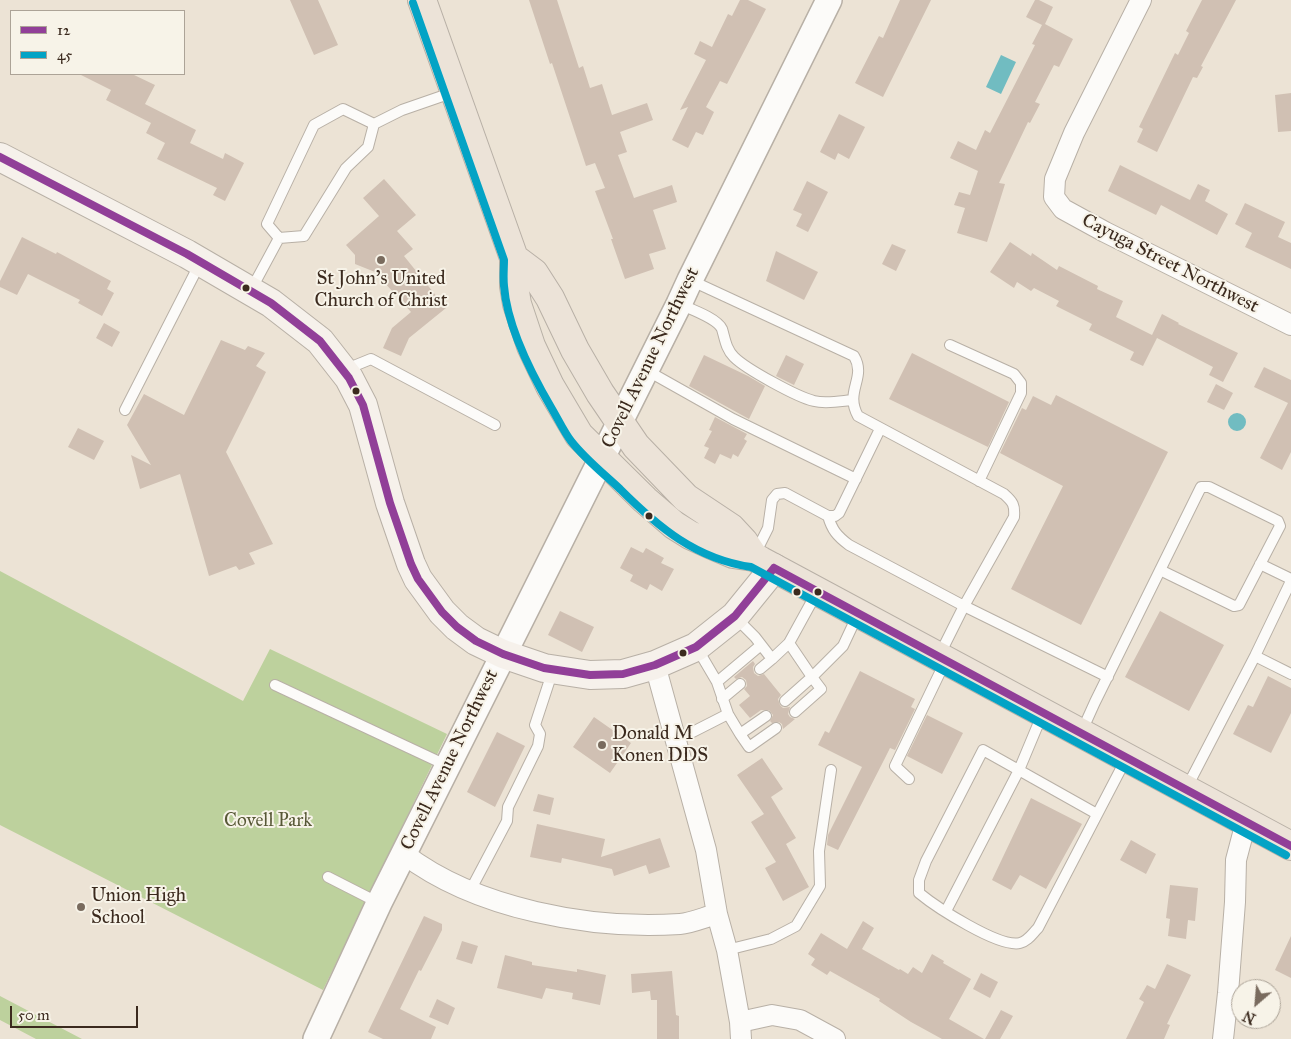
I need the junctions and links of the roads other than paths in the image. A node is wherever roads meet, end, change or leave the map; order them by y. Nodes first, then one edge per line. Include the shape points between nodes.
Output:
1 (422, 0) edge
2 (829, 0) edge
3 (1141, 0) edge
4 (455, 92) junction
5 (374, 124) junction
6 (0, 157) edge
7 (279, 238) junction
8 (514, 258) junction
9 (201, 262) junction
10 (690, 280) junction
11 (251, 291) junction
12 (679, 304) junction
13 (1291, 325) edge
14 (950, 345) dead end
15 (343, 370) junction
16 (646, 370) junction
17 (853, 400) junction
18 (125, 410) dead end
19 (620, 422) junction
20 (495, 425) dead end
21 (880, 429) junction
22 (601, 457) junction
23 (856, 479) junction
24 (979, 481) junction
25 (828, 516) junction
26 (764, 563) junction
27 (1260, 564) junction
28 (1160, 570) junction
29 (1291, 580) edge
30 (818, 591) junction
31 (964, 606) junction
32 (858, 613) junction
33 (734, 616) junction
34 (789, 643) junction
35 (761, 645) junction
36 (696, 647) junction
37 (503, 654) junction
38 (1255, 656) junction
39 (772, 659) junction
40 (942, 659) junction
41 (655, 665) junction
42 (760, 669) dead end
43 (554, 670) junction
44 (1291, 674) edge
45 (812, 677) junction
46 (1108, 678) junction
47 (717, 682) junction
48 (740, 684) dead end
49 (276, 685) dead end
50 (722, 699) junction
51 (786, 701) dead end
52 (795, 712) dead end
53 (1042, 713) junction
54 (728, 714) junction
55 (766, 716) dead end
56 (776, 728) dead end
57 (740, 734) junction
58 (1081, 734) junction
59 (675, 741) junction
60 (1126, 759) junction
61 (448, 766) junction
62 (831, 770) dead end
63 (1019, 770) junction
64 (910, 779) dead end
65 (1186, 790) junction
66 (1098, 814) junction
67 (1246, 822) junction
68 (1291, 846) edge
69 (404, 854) junction
70 (328, 877) dead end
71 (470, 891) junction
72 (380, 903) junction
73 (946, 911) junction
74 (717, 914) junction
75 (727, 950) junction
76 (740, 1030) edge
77 (316, 1039) edge
78 (836, 1039) edge
79 (1223, 1039) edge

1 - 4 highway
2 - 10 street, Covell Avenue Northwest
3 - 13 street, Cayuga Street Northwest via 1074,133 1055,179 1054,197 1063,209 1105,232
4 - 5 lane via 402,110
4 - 8 highway
5 - 7 lane via 368,147 346,168 304,236
5 - 7 lane via 343,109 314,125 267,224
6 - 9 main road
7 - 11 lane
8 - 19 highway via 534,273 575,350
8 - 22 highway via 517,304 531,346 550,386 580,435
9 - 11 main road
9 - 18 lane
10 - 12 street, Covell Avenue Northwest
10 - 17 lane via 854,356 859,370
11 - 15 main road via 320,341
12 - 16 street, Covell Avenue Northwest
12 - 17 lane via 715,321 732,355 744,366 816,402
14 - 24 lane via 1014,374 1021,383 1020,393
15 - 20 lane via 371,359
15 - 37 main road via 364,406 390,502 418,579 442,612 458,627
16 - 19 street, Covell Avenue Northwest
16 - 23 lane via 733,419
17 - 21 lane via 858,416
19 - 22 street, Covell Avenue Northwest
19 - 26 highway via 636,446 674,486 731,528
21 - 23 lane
21 - 24 lane
22 - 26 highway via 657,511 690,535 733,554
22 - 37 street, Covell Avenue Northwest
23 - 25 lane via 839,513
24 - 31 lane via 1012,502 1014,517
25 - 26 lane via 785,493 777,494 772,500
25 - 31 lane via 836,535 849,545
26 - 30 highway
26 - 33 main road
27 - 28 lane via 1239,605 1234,606
27 - 28 lane via 1280,526 1278,521 1209,487 1201,487
27 - 29 lane
28 - 46 lane
29 - 38 lane
30 - 32 highway
30 - 34 lane
31 - 40 lane
31 - 46 lane
32 - 40 highway
32 - 45 lane via 843,646
33 - 35 lane
33 - 36 main road
34 - 39 lane
34 - 45 lane
35 - 39 lane
35 - 47 lane
36 - 41 main road
36 - 47 lane
37 - 43 main road
37 - 61 street, Covell Avenue Northwest
38 - 44 lane
38 - 65 lane
39 - 42 lane
40 - 53 highway
40 - 64 lane via 895,766
41 - 43 main road via 623,674 590,675
41 - 59 street
43 - 71 lane via 535,725 540,734 538,746 508,807 507,821
45 - 51 lane
45 - 52 lane via 821,690
46 - 58 lane
47 - 50 lane
48 - 50 lane
49 - 61 lane
50 - 54 lane
53 - 58 highway
53 - 63 lane
54 - 57 lane
54 - 59 lane
55 - 57 lane
56 - 57 lane via 749,747
58 - 60 highway
59 - 74 street via 706,850
60 - 65 highway
60 - 66 lane
61 - 69 street, Covell Avenue Northwest
62 - 75 lane via 819,851 820,886 796,926 771,940
63 - 66 lane
63 - 73 lane
63 - 73 lane via 983,750 947,818 919,880 919,893
65 - 67 highway
66 - 73 lane via 1038,928 1028,940 1018,943 995,939
67 - 68 highway
67 - 79 street via 1236,860
69 - 71 street via 422,868
69 - 72 street, Covell Avenue Northwest
70 - 72 lane
71 - 74 street via 519,909 583,921 682,924
72 - 77 street, Covell Avenue Northwest
74 - 75 street
75 - 76 street
76 - 78 street via 772,1015 800,1020

